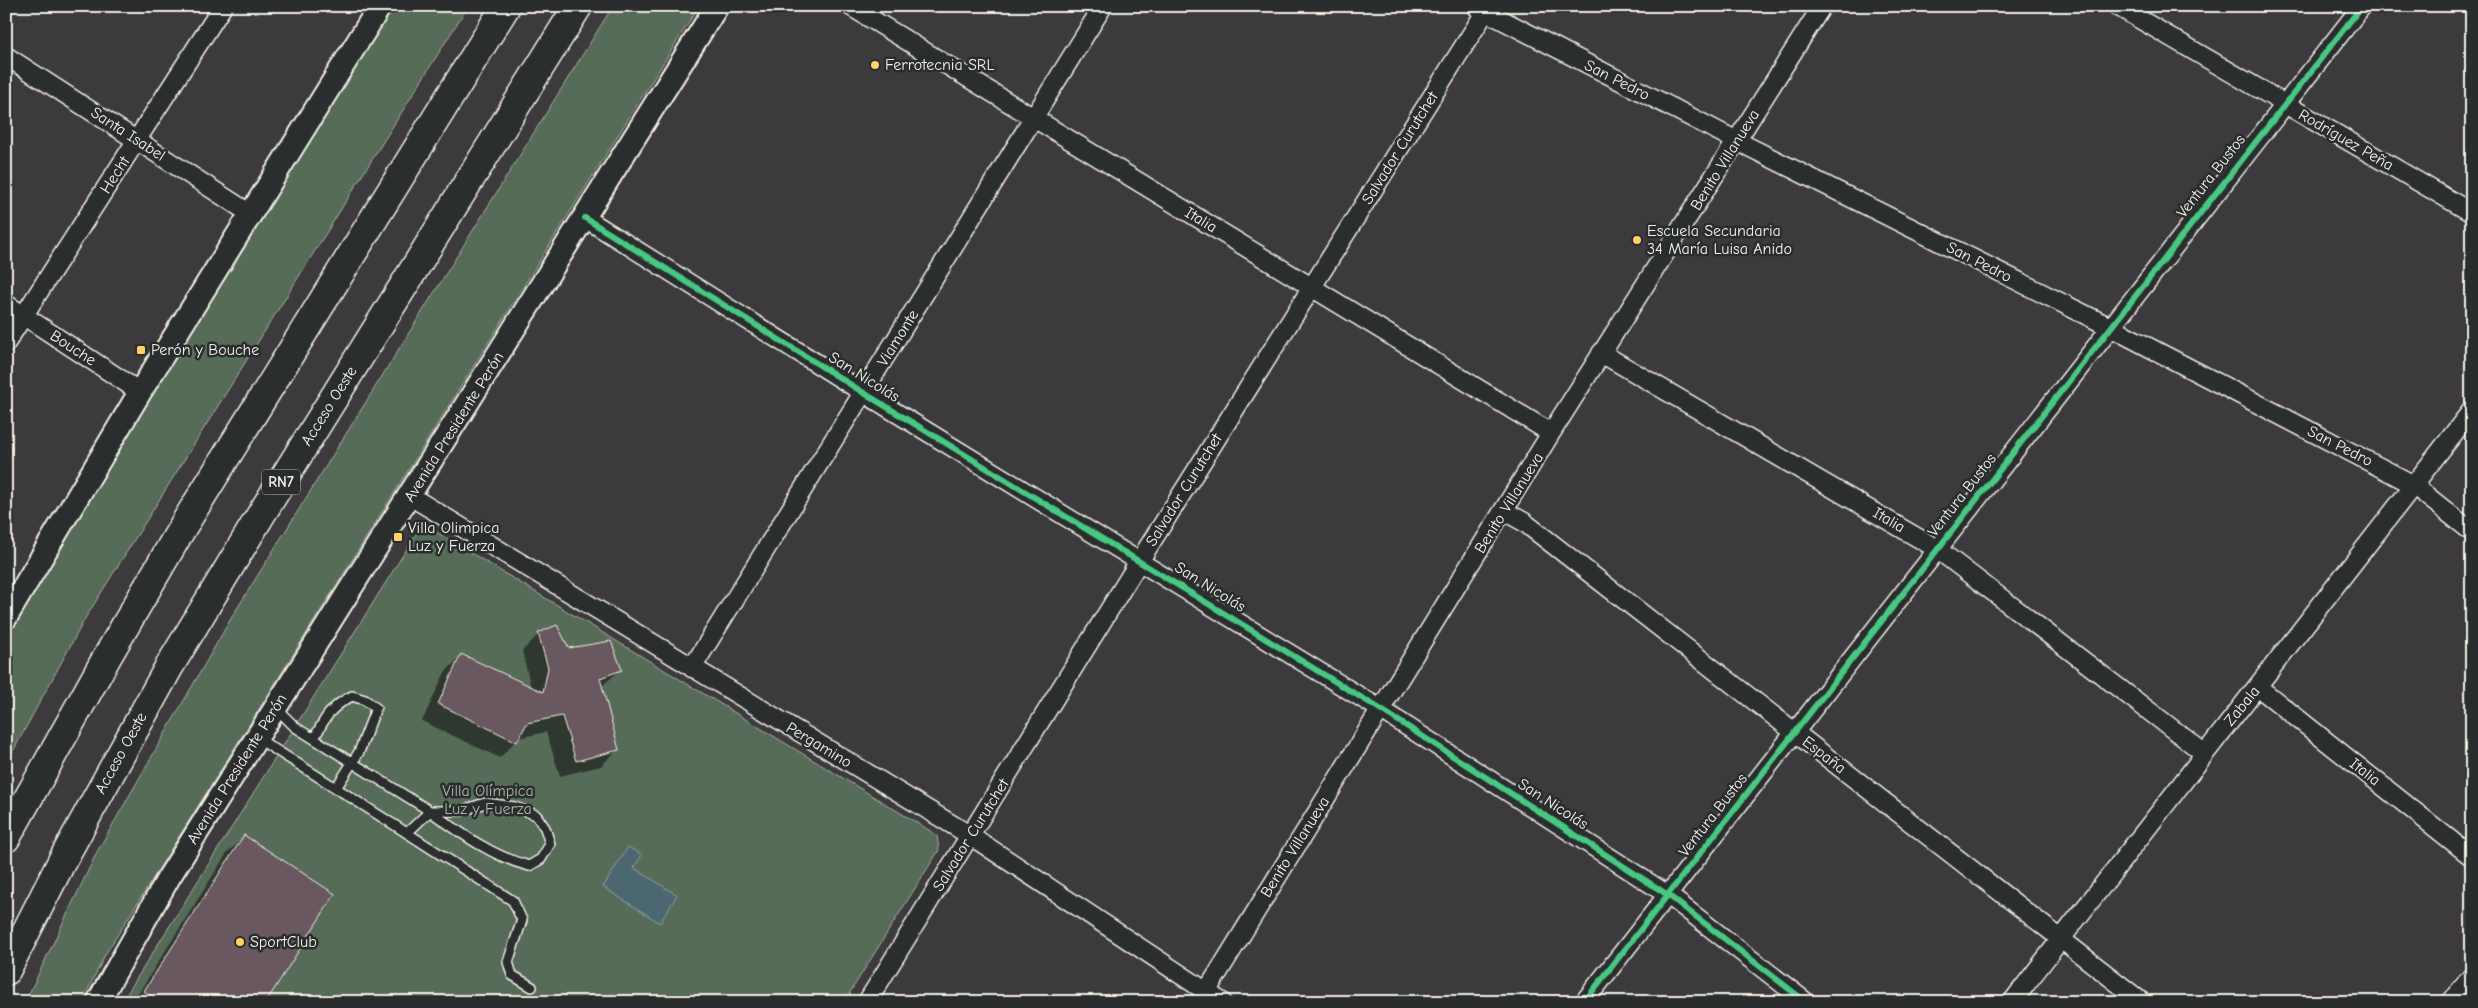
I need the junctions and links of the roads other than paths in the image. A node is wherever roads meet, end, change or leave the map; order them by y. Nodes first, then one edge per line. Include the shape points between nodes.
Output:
1 (223, 6) edge
2 (380, 6) edge
3 (506, 6) edge
4 (578, 6) edge
5 (717, 6) edge
6 (850, 6) edge
7 (1103, 6) edge
8 (1822, 6) edge
9 (2117, 6) edge
10 (2362, 6) edge
11 (1484, 8) edge
12 (6, 56) edge
13 (2285, 105) junction
14 (1033, 118) junction
15 (138, 140) junction
16 (1737, 141) junction
17 (2472, 213) edge
18 (249, 214) junction
19 (585, 218) junction
20 (1312, 287) junction
21 (6, 304) edge
22 (24, 316) junction
23 (2110, 328) junction
24 (6, 343) edge
25 (1601, 353) junction
26 (140, 392) junction
27 (864, 393) junction
28 (2472, 410) edge
29 (1552, 433) junction
30 (2412, 484) junction
31 (410, 496) junction
32 (1504, 511) junction
33 (2472, 532) edge
34 (1938, 548) junction
35 (1140, 560) junction
36 (6, 617) edge
37 (692, 668) junction
38 (2258, 687) junction
39 (276, 708) junction
40 (1380, 708) junction
41 (1794, 732) junction
42 (257, 738) junction
43 (314, 739) junction
44 (2204, 753) junction
45 (353, 763) junction
46 (336, 788) junction
47 (430, 811) junction
48 (407, 833) junction
49 (971, 836) junction
50 (6, 838) edge
51 (2472, 857) edge
52 (1668, 895) junction
53 (2059, 939) junction
54 (6, 971) edge
55 (2472, 976) edge
56 (532, 987) dead end
57 (1203, 997) edge
58 (98, 1002) edge
59 (867, 1002) edge
60 (1222, 1002) edge
61 (1584, 1002) edge
62 (1806, 1002) edge
63 (2012, 1002) edge
64 (2142, 1002) edge
65 (2451, 1002) edge

1 - 15 street, Hecht
2 - 18 street
3 - 50 highway via 185,523
4 - 54 highway, Acceso Oeste / RN7 via 169,667 62,861
5 - 19 street, Avenida Presidente Perón
6 - 14 street, Italia
7 - 14 street, Viamonte
8 - 16 street, Benito Villanueva
9 - 13 street, Rodríguez Peña
10 - 13 street, Ventura Bustos
11 - 16 street, San Pedro
11 - 20 street, Salvador Curutchet
12 - 15 street, Santa Isabel
13 - 17 street, Rodríguez Peña
13 - 23 street, Ventura Bustos
14 - 20 street, Italia
14 - 27 street, Viamonte
15 - 18 street, Santa Isabel
15 - 22 street, Hecht
16 - 23 street, San Pedro
16 - 25 street, Benito Villanueva
18 - 26 street
19 - 27 street, San Nicolás
19 - 31 street, Avenida Presidente Perón
20 - 29 street, Italia
20 - 35 street, Salvador Curutchet
21 - 22 street, Bouche
22 - 24 street, Hecht
22 - 26 street, Bouche
23 - 30 street, San Pedro
23 - 34 street, Ventura Bustos
25 - 29 street, Benito Villanueva
25 - 34 street, Italia
26 - 36 street
27 - 35 street, San Nicolás
27 - 37 street, Viamonte
28 - 30 street, Zabala
29 - 32 street, Benito Villanueva
30 - 33 street, San Pedro
30 - 38 street, Zabala
31 - 37 street, Pergamino
31 - 39 street, Avenida Presidente Perón
32 - 40 street, Benito Villanueva
32 - 41 street, España via 1524,522
34 - 41 street, Ventura Bustos
34 - 44 street, Italia
35 - 40 street, San Nicolás
35 - 49 street, Salvador Curutchet
37 - 49 street, Pergamino
38 - 44 street, Zabala
38 - 51 street, Italia
39 - 42 street, Avenida Presidente Perón
39 - 43 lane via 295,727
40 - 52 street, San Nicolás
40 - 57 street, Benito Villanueva
41 - 52 street, Ventura Bustos
41 - 53 street, España
42 - 46 lane
42 - 58 street, Avenida Presidente Perón via 169,877
43 - 45 lane
43 - 45 lane via 337,704 352,696 365,700 376,708
44 - 53 street, Zabala
45 - 46 lane
45 - 47 lane
46 - 48 lane
47 - 47 lane via 477,844 514,863 529,866 541,860 550,844 536,815 515,806 485,803 461,811
47 - 48 lane
48 - 56 lane via 513,902 522,920 508,962 512,975
49 - 57 street, Pergamino
49 - 59 street, Salvador Curutchet
52 - 61 street, Ventura Bustos
52 - 62 street, San Nicolás
53 - 63 street, Zabala
53 - 64 street, España
55 - 65 street
57 - 60 street, Pergamino

